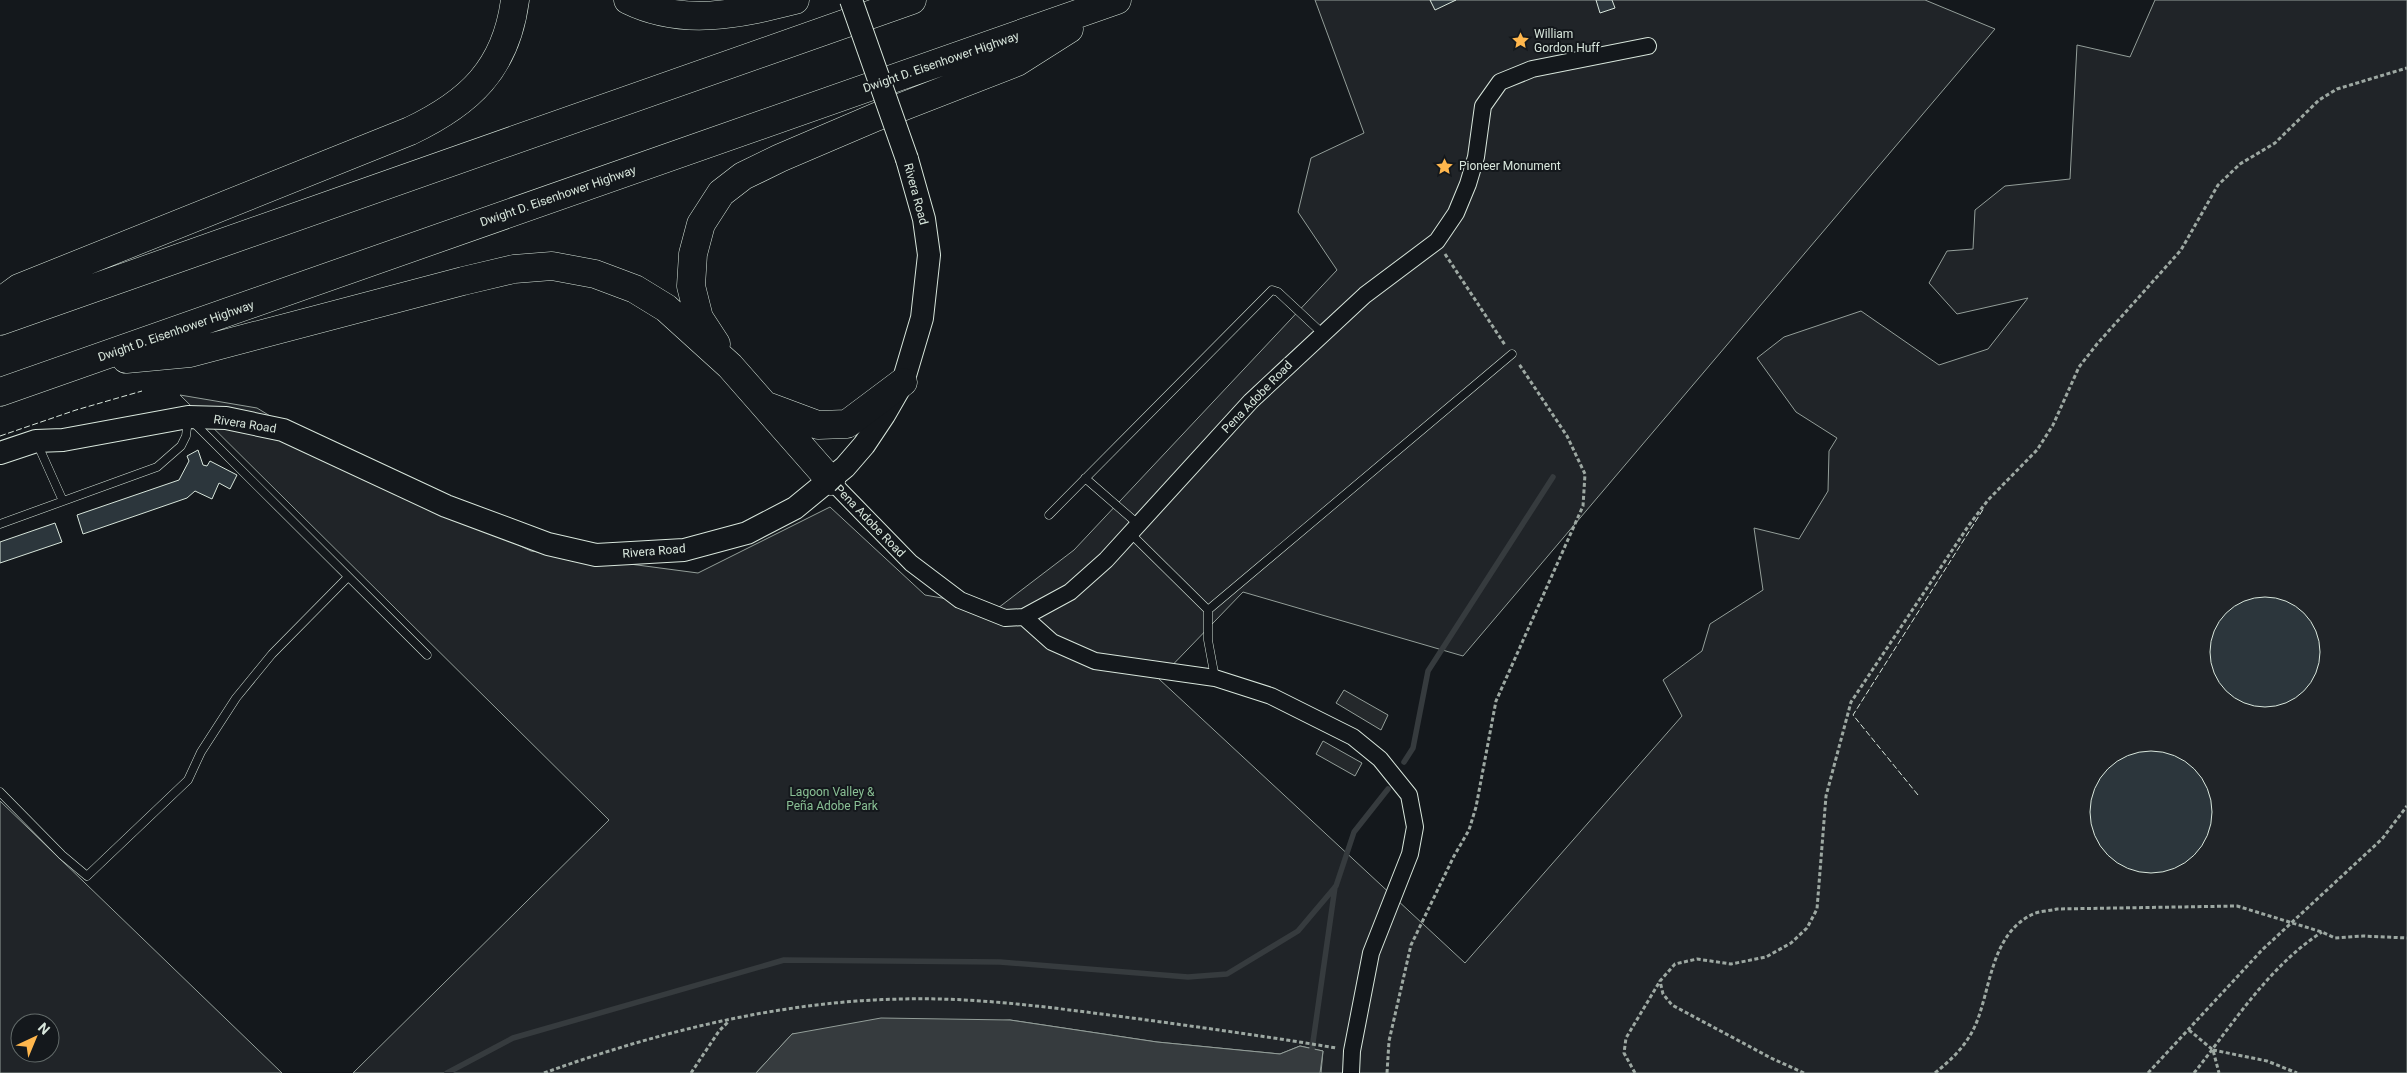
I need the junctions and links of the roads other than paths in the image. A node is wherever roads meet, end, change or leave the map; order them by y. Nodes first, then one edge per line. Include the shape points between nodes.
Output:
1 (515, 0) edge
2 (628, 0) edge
3 (795, 0) edge
4 (851, 0) edge
5 (912, 0) edge
6 (1115, 0) edge
7 (1648, 46) dead end
8 (0, 302) edge
9 (0, 321) edge
10 (1322, 333) junction
11 (1512, 354) road end
12 (82, 364) junction
13 (730, 366) junction
14 (902, 382) junction
15 (0, 392) edge
16 (764, 405) junction
17 (188, 417) junction
18 (36, 441) junction
19 (0, 454) edge
20 (1085, 478) junction
21 (830, 481) junction
22 (62, 501) junction
23 (1049, 515) dead end
24 (0, 524) edge
25 (1134, 529) junction
26 (348, 577) junction
27 (1208, 610) junction
28 (1024, 617) junction
29 (427, 654) dead end
30 (1215, 678) junction
31 (0, 792) edge
32 (1351, 1073) edge

1 - 8 highway via 505,43 487,74 469,96 441,116 19,288
2 - 3 highway via 666,12 718,16
4 - 14 street, Rivera Road, bridge via 907,160 924,219 928,255 922,318
5 - 9 highway
6 - 12 highway, Dwight D. Eisenhower Highway
6 - 13 highway via 1017,62 780,158 743,176 721,193 701,224 693,254 691,286 699,318
7 - 10 street, Pena Adobe Road via 1532,69 1500,82 1482,106 1476,156 1468,184 1456,213 1437,241 1365,295
10 - 20 lane via 1272,290
10 - 25 street, Pena Adobe Road via 1251,401
11 - 27 lane
12 - 13 highway via 190,353 463,281 514,269 552,266 596,274 635,289 666,308
12 - 15 highway, Dwight D. Eisenhower Highway
13 - 16 highway
14 - 16 highway via 847,424 818,425
14 - 21 street, Rivera Road via 864,445
16 - 21 highway
17 - 18 street, Rivera Road via 63,440
17 - 21 street, Rivera Road via 226,418 283,430 446,506 548,544 596,555 684,550 747,533 796,508
17 - 22 lane via 186,436 181,446 157,467
17 - 26 lane
18 - 19 street, Rivera Road
18 - 22 lane
20 - 23 lane
20 - 25 lane
21 - 28 street, Pena Adobe Road via 911,563 960,600 1005,618
22 - 24 lane
25 - 27 lane
25 - 28 street, Pena Adobe Road via 1070,592
26 - 29 lane
26 - 31 lane via 272,654 236,698 201,752 188,780 87,876
27 - 30 lane via 1208,640
28 - 30 street via 1052,642 1095,661
30 - 32 street via 1271,696 1353,737 1380,758 1409,795 1415,827 1410,854 1371,953 1352,1051

